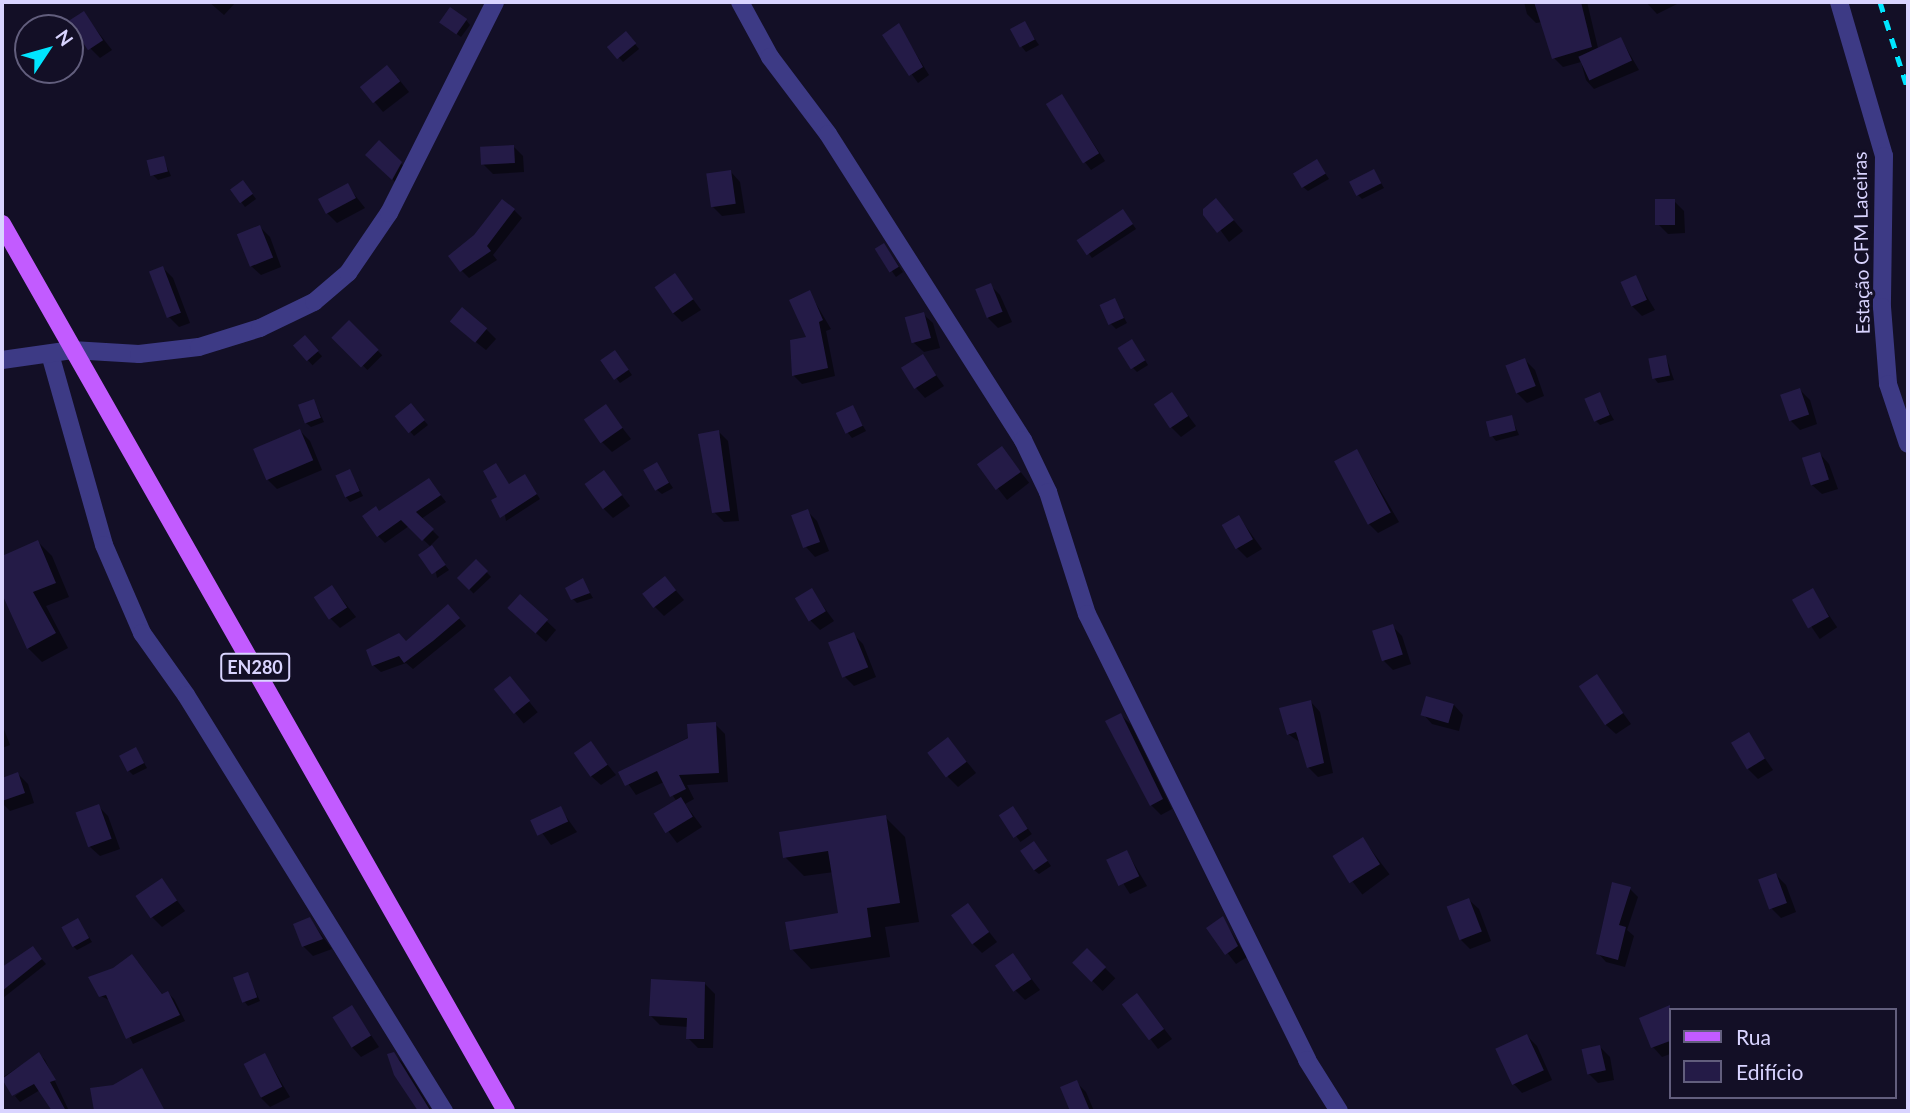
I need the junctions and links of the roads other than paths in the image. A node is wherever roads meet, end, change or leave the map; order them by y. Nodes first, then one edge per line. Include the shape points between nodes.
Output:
1 (495, 2) edge
2 (740, 2) edge
3 (1839, 2) edge
4 (2, 224) edge
5 (72, 350) junction
6 (50, 354) junction
7 (2, 360) edge
8 (1908, 443) edge
9 (444, 1111) edge
10 (506, 1111) edge
11 (1339, 1111) edge

1 - 5 street via 389,213 348,273 314,302 260,328 199,347 139,354
2 - 11 street via 769,57 828,134 1023,440 1048,492 1087,614 1307,1060
3 - 8 street, Estação CFM Laceiras via 1884,156 1882,307 1888,384
4 - 5 main road, EN280
5 - 6 street
5 - 10 main road, EN280 via 106,401
6 - 7 street
6 - 9 street via 104,545 142,633 186,695

